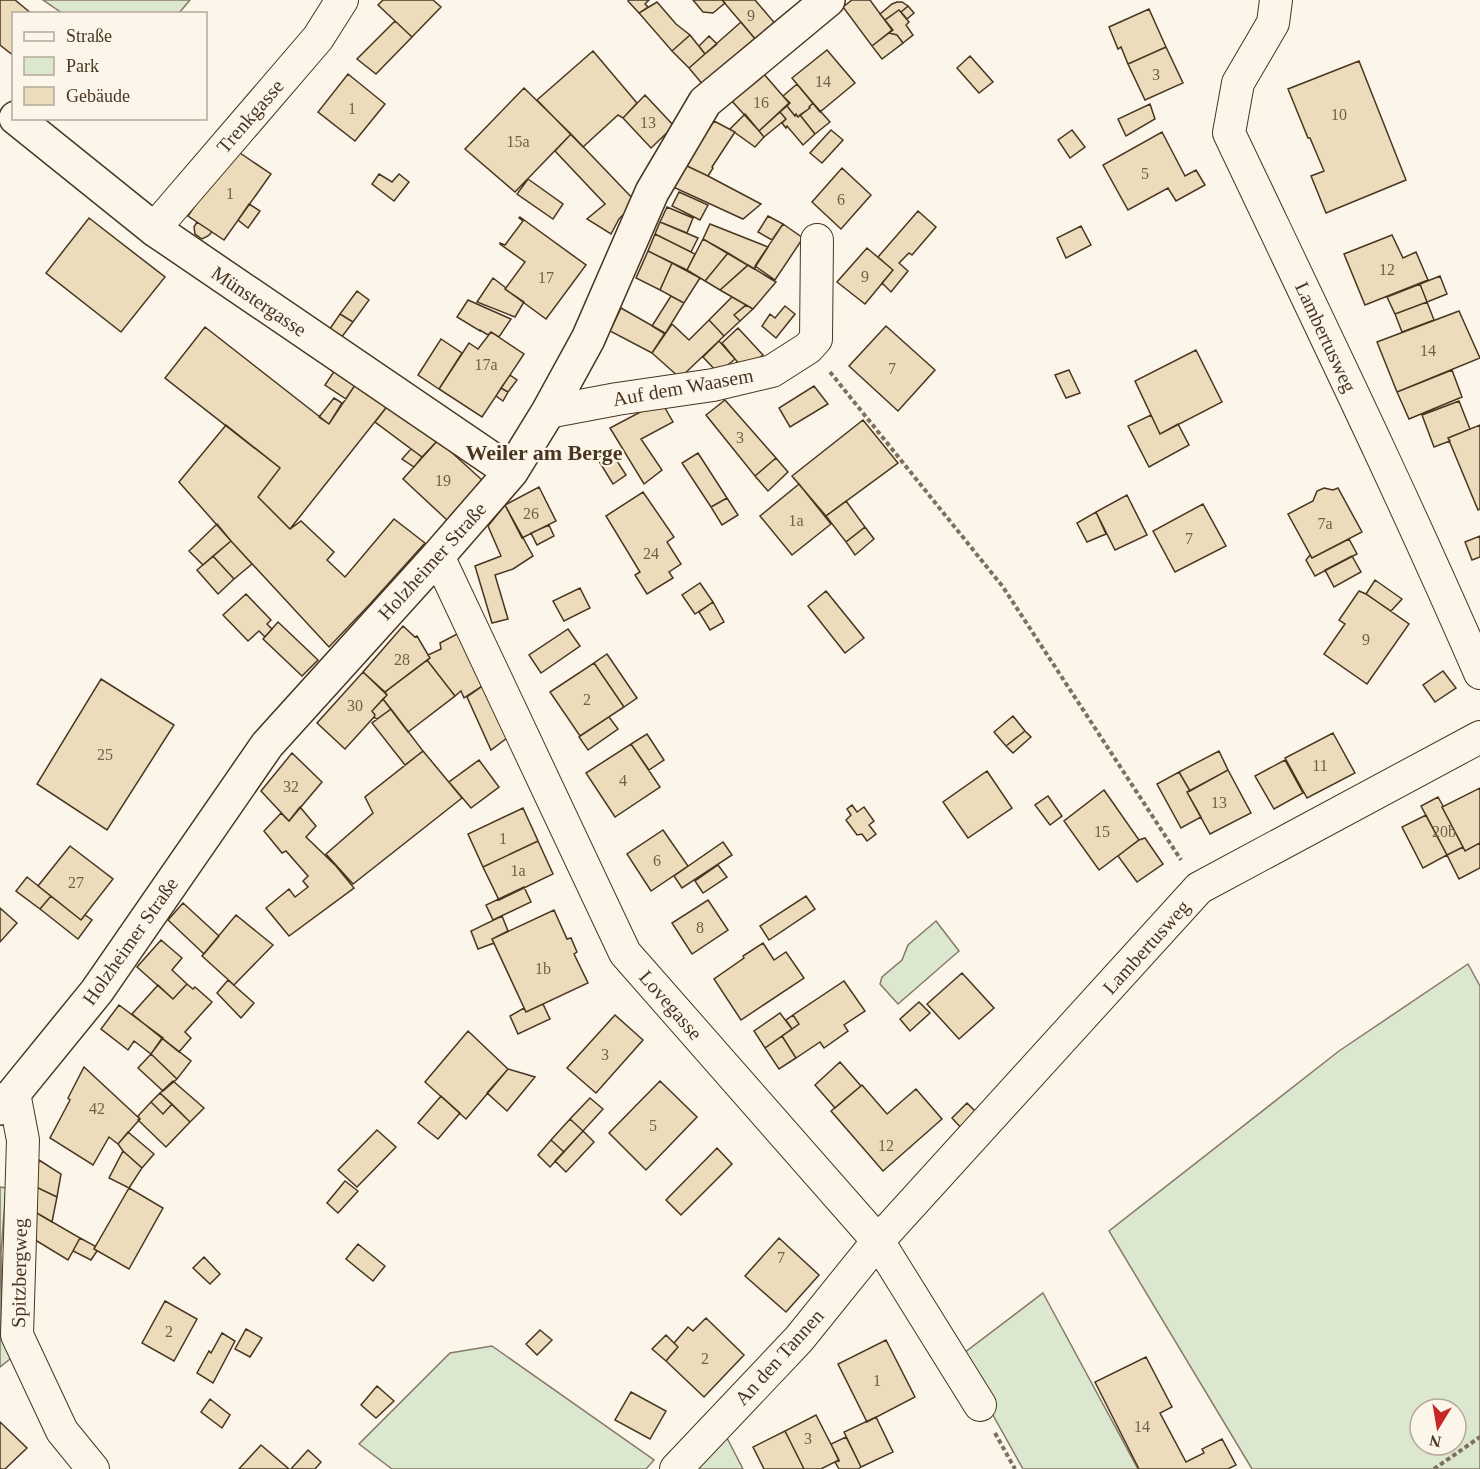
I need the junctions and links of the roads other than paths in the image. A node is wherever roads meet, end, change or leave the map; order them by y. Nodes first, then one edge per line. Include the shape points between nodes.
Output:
1 (342, 0) edge
2 (828, 0) edge
3 (1276, 0) edge
4 (0, 106) edge
5 (12, 116) edge
6 (18, 120) edge
7 (154, 229) junction
8 (817, 240) dead end
9 (548, 412) junction
10 (511, 472) junction
11 (438, 556) junction
12 (1480, 673) edge
13 (1480, 737) edge
14 (7, 1100) edge
15 (878, 1241) junction
16 (980, 1405) road end
17 (93, 1469) edge
18 (676, 1469) edge

1 - 7 street, Trenkgasse via 318,38
2 - 9 main road, Holzheimer Straße via 705,102 652,192 588,339
3 - 12 street, Lambertusweg via 1273,23 1238,83 1229,133
4 - 5 main road, Münstergasse
6 - 7 main road, Münstergasse
7 - 10 main road, Münstergasse
8 - 9 street, Auf dem Waasem via 816,339 808,348 772,371 713,385
9 - 10 main road, Holzheimer Straße
10 - 11 main road, Holzheimer Straße
11 - 14 main road, Holzheimer Straße via 267,745 97,991
11 - 15 street, Lovegasse via 625,953
13 - 15 street, Lambertusweg via 1199,888
14 - 17 street, Spitzbergweg via 23,1140 17,1335 62,1431
15 - 16 street, Lovegasse
15 - 18 street, An den Tannen via 799,1339

